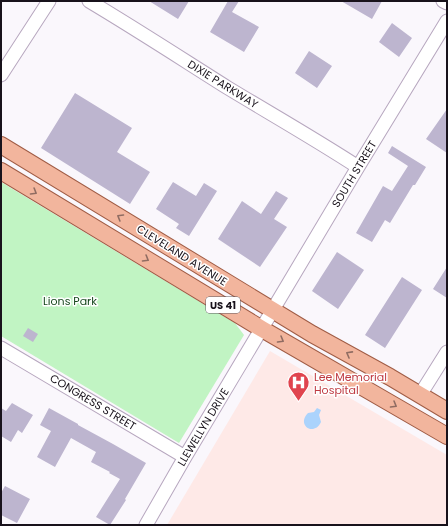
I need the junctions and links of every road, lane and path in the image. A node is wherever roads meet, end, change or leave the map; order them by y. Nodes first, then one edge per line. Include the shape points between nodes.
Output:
1 (49, 1) edge
2 (89, 1) edge
3 (443, 1) edge
4 (447, 3) edge
5 (447, 21) edge
6 (1, 75) edge
7 (1, 145) edge
8 (358, 167) junction
9 (1, 171) edge
10 (273, 310) junction
11 (262, 329) junction
12 (1, 348) edge
13 (447, 352) edge
14 (420, 395) junction
15 (447, 411) edge
16 (447, 436) edge
17 (185, 457) junction
18 (146, 525) edge

1 - 6 street
2 - 8 street, DIXIE PARKWAY
3 - 4 street
5 - 8 street, SOUTH STREET
10 -> 7 main road, CLEVELAND AVENUE / US 41
8 - 10 street, SOUTH STREET
9 -> 11 main road, CLEVELAND AVENUE / US 41
10 - 11 street, SOUTH STREET
14 -> 10 main road, CLEVELAND AVENUE / US 41
11 -> 16 main road, CLEVELAND AVENUE / US 41
11 - 17 street, LLEWELLYN DRIVE
12 - 17 street, CONGRESS STREET
13 - 14 street
14 - 15 main road, CLEVELAND AVENUE / US 41
17 - 18 street, LLEWELLYN DRIVE

